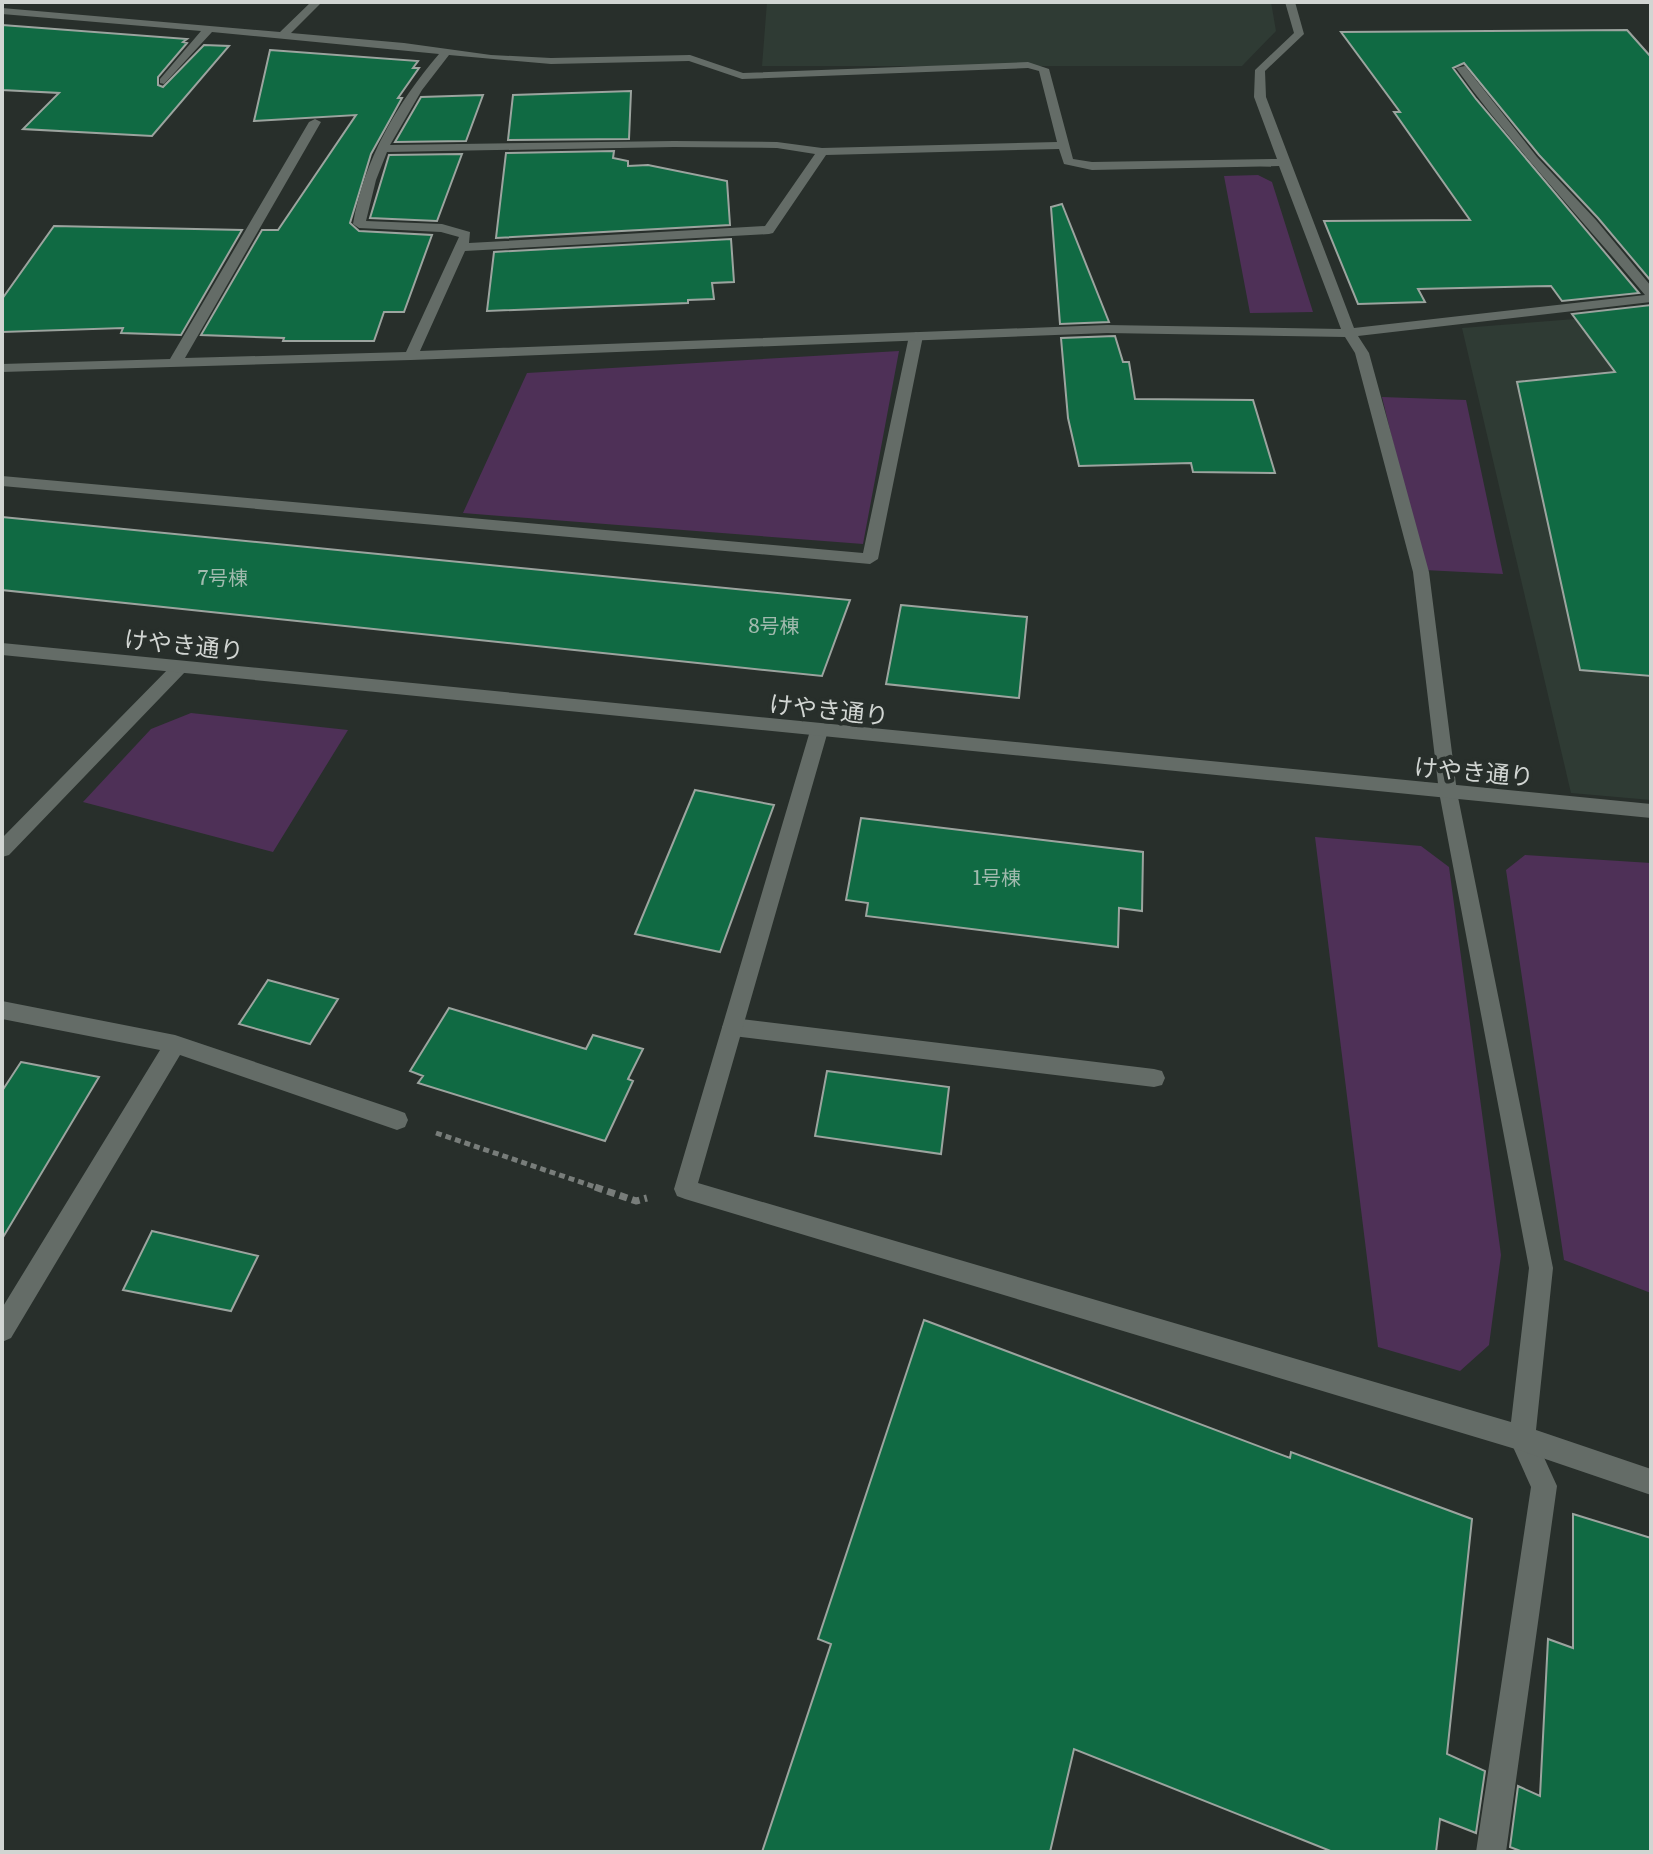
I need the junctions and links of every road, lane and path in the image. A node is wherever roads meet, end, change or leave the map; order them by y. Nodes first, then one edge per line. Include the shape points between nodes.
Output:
1 (317, 2) edge
2 (1290, 2) edge
3 (5, 10) edge
4 (208, 30) junction
5 (282, 36) junction
6 (446, 52) junction
7 (1461, 68) dead end
8 (164, 81) dead end
9 (315, 122) dead end
10 (1063, 145) junction
11 (384, 149) junction
12 (822, 152) junction
13 (1284, 162) junction
14 (461, 247) junction
15 (1651, 296) edge
16 (1349, 333) junction
17 (916, 336) junction
18 (411, 356) junction
19 (175, 363) junction
20 (2, 368) edge
21 (2, 481) edge
22 (2, 649) edge
23 (180, 667) junction
24 (819, 731) junction
25 (1448, 792) junction
26 (1651, 811) edge
27 (2, 850) edge
28 (2, 1010) edge
29 (733, 1027) junction
30 (175, 1044) junction
31 (1154, 1078) dead end
32 (397, 1120) joint
33 (685, 1189) junction
34 (2, 1330) edge
35 (1522, 1438) junction
36 (1651, 1482) edge
37 (1491, 1852) edge

1 - 5 street
2 - 13 street via 1299,34 1260,70 1260,97
3 - 4 street
4 - 5 street
4 - 8 street
5 - 6 street
6 - 10 street via 551,61 690,58 742,76 1028,65 1044,69
6 - 11 street via 427,74
7 - 15 street
9 - 19 street
10 - 12 street
10 - 13 street via 1068,161 1092,166
11 - 12 street via 689,144 777,145
11 - 14 street via 361,204 359,224 442,228 466,235
12 - 14 street via 769,230
13 - 16 street
14 - 18 street
15 - 16 street
16 - 17 street via 1107,329
16 - 25 street via 1362,353 1421,572
17 - 18 street
17 - 21 street via 870,559
18 - 19 street
19 - 20 street
22 - 23 street, けやき通り
23 - 24 street, けやき通り
23 - 27 street
24 - 25 street, けやき通り
24 - 29 street
25 - 26 street, けやき通り
25 - 35 street via 1541,1268
28 - 30 street
29 - 31 street
29 - 33 street
30 - 32 street
30 - 34 street
32 - 33 path via 636,1201
33 - 35 street
35 - 36 street
35 - 37 street via 1544,1486

